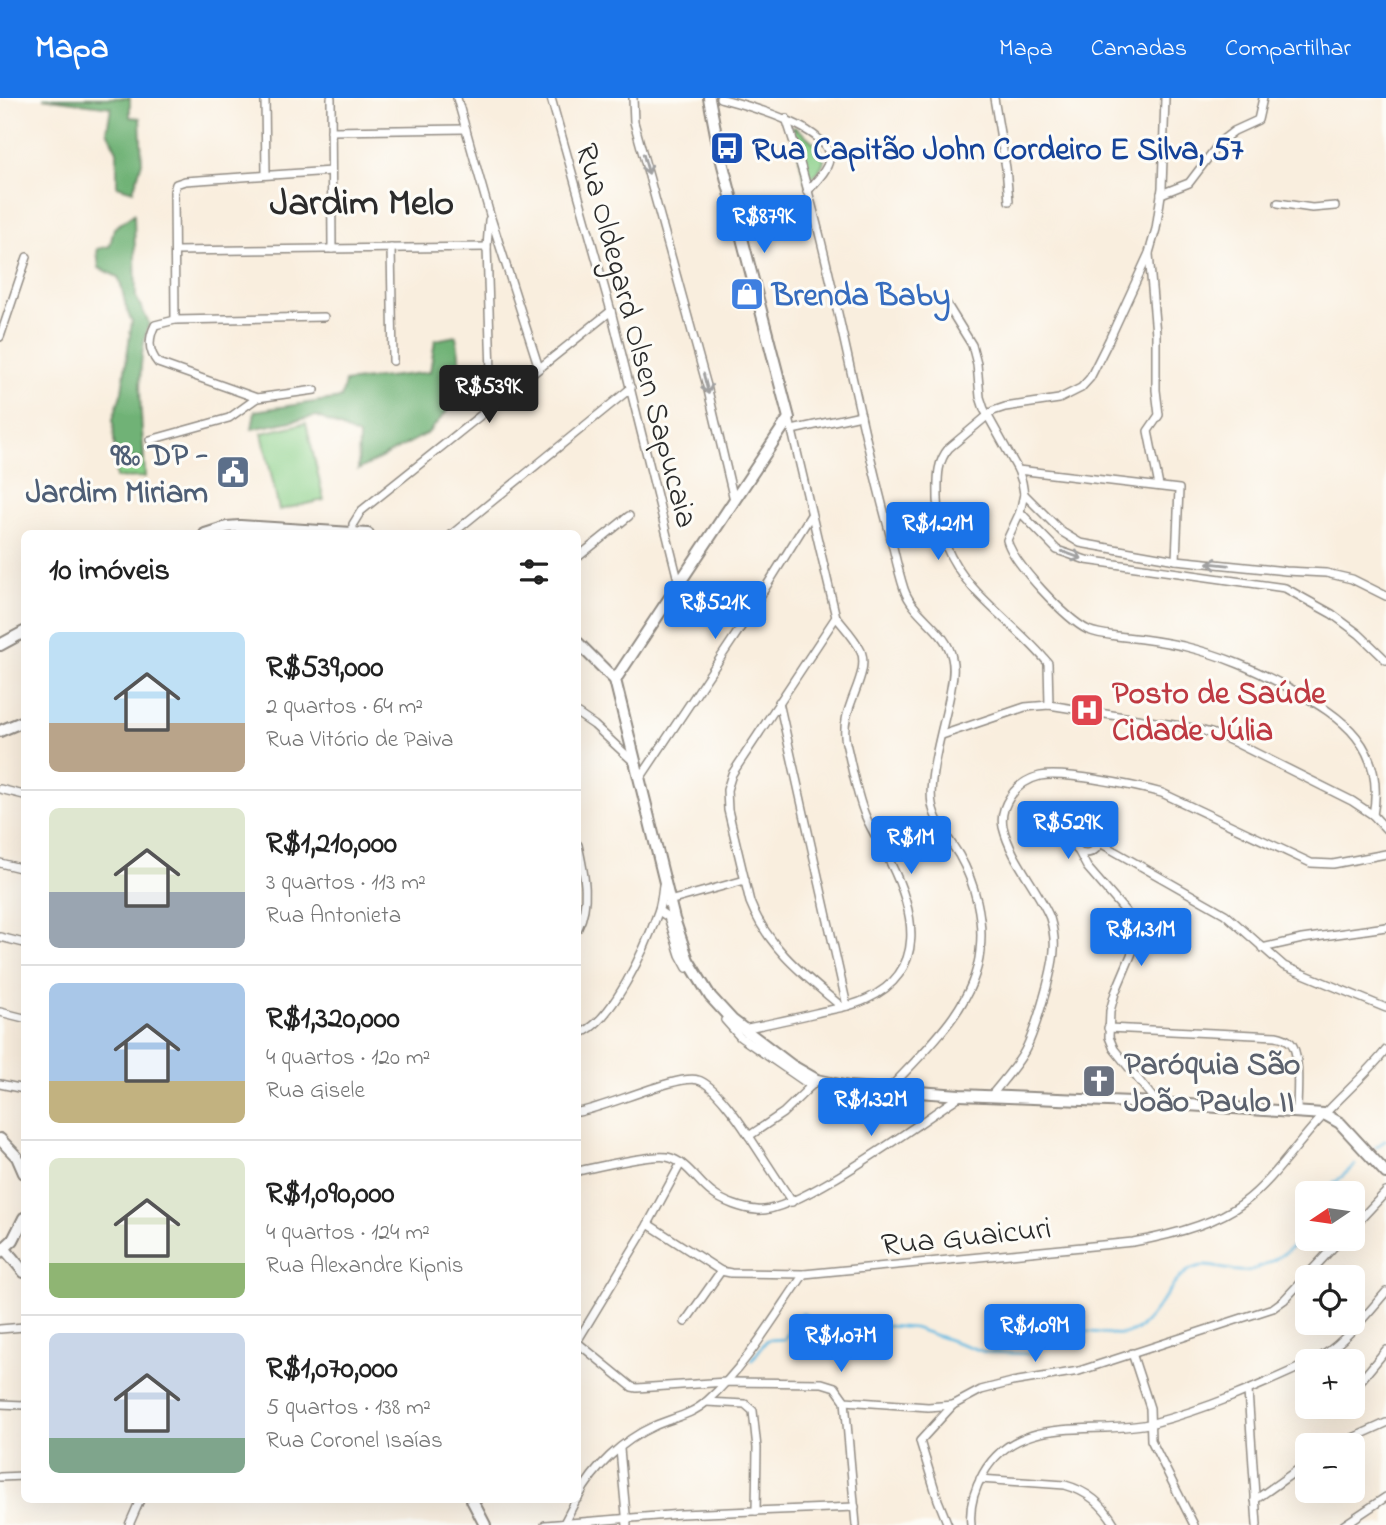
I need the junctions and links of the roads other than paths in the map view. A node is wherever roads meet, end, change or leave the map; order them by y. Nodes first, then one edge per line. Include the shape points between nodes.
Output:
1 (265, 98) edge
2 (331, 98) edge
3 (457, 98) edge
4 (551, 98) edge
5 (633, 98) edge
6 (709, 98) edge
7 (720, 98) edge
8 (994, 98) edge
9 (1165, 98) edge
10 (1263, 98) edge
11 (786, 118) junction
12 (466, 129) junction
13 (331, 131) junction
14 (331, 171) junction
15 (267, 174) junction
16 (807, 192) junction
17 (1161, 194) junction
18 (1009, 201) dead end
19 (1278, 203) dead end
20 (1335, 206) dead end
21 (490, 215) junction
22 (486, 247) junction
23 (391, 248) junction
24 (332, 249) junction
25 (176, 251) junction
26 (1149, 253) junction
27 (27, 257) dead end
28 (946, 303) dead end
29 (611, 311) junction
30 (324, 317) dead end
31 (175, 320) junction
32 (0, 337) edge
33 (393, 361) dead end
34 (538, 368) junction
35 (631, 388) junction
36 (315, 390) dead end
37 (257, 398) junction
38 (492, 405) junction
39 (861, 415) junction
40 (986, 415) junction
41 (789, 418) junction
42 (792, 430) junction
43 (150, 440) dead end
44 (1018, 470) junction
45 (1159, 486) junction
46 (1024, 494) junction
47 (734, 501) junction
48 (1020, 512) junction
49 (811, 515) junction
50 (629, 516) dead end
51 (218, 530) edge
52 (305, 530) edge
53 (353, 530) edge
54 (457, 530) edge
55 (581, 555) edge
56 (1176, 560) junction
57 (1286, 571) junction
58 (679, 585) junction
59 (1285, 588) junction
60 (1386, 596) edge
61 (836, 617) junction
62 (21, 636) edge
63 (0, 645) edge
64 (581, 646) edge
65 (1386, 660) edge
66 (615, 680) junction
67 (779, 702) junction
68 (1049, 705) junction
69 (581, 716) edge
70 (21, 722) edge
71 (0, 731) edge
72 (942, 735) junction
73 (635, 763) junction
74 (639, 780) junction
75 (0, 789) edge
76 (21, 794) edge
77 (1373, 815) junction
78 (1386, 829) edge
79 (1100, 843) junction
80 (1079, 852) junction
81 (1386, 853) edge
82 (581, 862) edge
83 (0, 863) edge
84 (21, 868) edge
85 (664, 879) junction
86 (745, 880) junction
87 (669, 901) junction
88 (659, 911) junction
89 (581, 918) edge
90 (1386, 928) edge
91 (0, 937) edge
92 (21, 942) edge
93 (1262, 948) junction
94 (844, 1007) junction
95 (1386, 1008) edge
96 (0, 1012) edge
97 (21, 1017) edge
98 (1108, 1028) junction
99 (743, 1030) junction
100 (581, 1032) edge
101 (1386, 1050) edge
102 (814, 1083) junction
103 (0, 1084) edge
104 (21, 1088) edge
105 (888, 1090) junction
106 (960, 1095) junction
107 (990, 1097) junction
108 (1157, 1104) junction
109 (581, 1111) edge
110 (1297, 1111) junction
111 (1324, 1114) junction
112 (749, 1136) junction
113 (0, 1139) edge
114 (681, 1163) junction
115 (21, 1166) edge
116 (581, 1170) edge
117 (1386, 1173) edge
118 (1386, 1192) edge
119 (792, 1202) junction
120 (1365, 1214) edge
121 (21, 1224) edge
122 (648, 1224) junction
123 (2, 1250) edge
124 (1330, 1251) edge
125 (21, 1269) edge
126 (720, 1271) junction
127 (804, 1274) junction
128 (1386, 1292) edge
129 (685, 1322) dead end
130 (21, 1327) edge
131 (0, 1329) edge
132 (581, 1337) edge
133 (581, 1344) edge
134 (1331, 1349) edge
135 (1386, 1350) edge
136 (1132, 1353) junction
137 (1295, 1369) edge
138 (1365, 1376) edge
139 (726, 1382) junction
140 (1248, 1391) junction
141 (845, 1401) junction
142 (706, 1402) junction
143 (0, 1404) edge
144 (21, 1405) edge
145 (953, 1405) junction
146 (1386, 1423) edge
147 (1149, 1424) junction
148 (1364, 1433) edge
149 (620, 1449) junction
150 (1295, 1472) edge
151 (21, 1476) edge
152 (0, 1477) edge
153 (980, 1479) junction
154 (581, 1492) edge
155 (1386, 1497) edge
156 (1255, 1500) junction
157 (140, 1503) edge
158 (474, 1503) edge
159 (575, 1503) edge
160 (855, 1507) junction
161 (756, 1511) junction
162 (626, 1522) edge
163 (588, 1524) edge
164 (129, 1525) edge
165 (485, 1525) edge
166 (545, 1525) edge
167 (563, 1525) edge
168 (856, 1525) edge
169 (948, 1525) edge
170 (971, 1525) edge
171 (1115, 1525) edge
172 (1194, 1525) edge
173 (1257, 1525) edge
174 (1343, 1525) edge

1 - 15 street
2 - 13 street
3 - 12 street
4 - 29 street, Rua Oldegard Olsen Sapucaia
5 -> 47 street via 634,122
6 - 41 street
7 - 11 street
8 - 18 street
9 - 17 street
10 - 17 street via 1258,120 1221,141 1189,183
11 - 16 street
11 - 16 street via 828,152 828,164
12 - 13 street
12 - 21 street
13 - 14 street
14 - 15 street
14 - 24 street
15 - 25 street via 176,184
16 - 39 street
17 - 26 street
19 - 20 street
21 - 22 street
21 - 34 street
22 - 23 street
22 - 38 street
23 - 24 street
23 - 33 street
24 - 25 street
25 - 31 street
26 - 40 street via 1110,340 1081,388 1059,399 1005,407
26 - 45 street via 1159,415 1148,431
27 - 32 street
28 - 40 street via 975,353
29 - 34 street
29 - 35 street, Rua Oldegard Olsen Sapucaia
30 - 31 street
31 - 37 street via 155,325 151,333 150,351 158,363
34 - 38 street
35 - 54 street
35 - 58 street, Rua Oldegard Olsen Sapucaia
36 - 37 street
37 - 43 street via 229,418
38 - 53 street via 361,511
39 - 42 street
39 - 72 street via 904,590 952,654 953,677
40 - 44 street
40 - 68 street via 940,461 942,533 961,572 1048,663
41 - 42 street
41 - 47 street
42 - 49 street
44 - 45 street
44 - 46 street
45 - 56 street via 1180,489
46 - 48 street
46 - 56 street via 1062,532 1080,543
47 - 58 street
48 -> 59 street via 1058,550 1086,560
48 - 77 street via 1007,536 1008,545 1055,605 1079,625 1100,634 1231,659 1341,718 1363,745 1375,771
49 - 61 street
49 - 74 street
50 - 55 street
51 - 52 street via 240,526
57 -> 56 street
57 - 59 street
57 - 60 street via 1337,575
58 - 66 street
59 - 65 street via 1332,614
61 - 67 street
61 - 94 street via 855,640 863,659 844,721 845,740 861,804 902,890 912,935 908,958 888,987
62 - 63 street
64 - 66 street
66 - 73 street
67 - 86 street via 732,774 727,790
67 - 94 street
68 - 72 street via 1025,707
68 - 77 street via 1218,735
69 - 73 street
70 - 71 street
72 - 105 street via 933,772 932,806 970,880 982,926 980,954 962,1002
73 - 74 street
74 - 85 street
75 - 76 street
77 - 78 street
79 - 80 street via 1094,852
79 - 80 street via 1095,828 1079,826 1072,836
79 - 93 street via 1225,914
80 - 98 street via 1099,883 1132,919 1137,936 1115,993
81 - 107 street via 1333,864 1311,863 1148,789 1049,775 1022,784 1007,802 1004,831 1045,906 1054,949 1029,1041
82 - 89 street via 586,891
83 - 84 street
85 - 87 street
85 - 88 street
86 - 87 street
86 - 94 street via 765,933 797,969
87 - 88 street
87 - 99 street via 697,976
88 - 100 street via 611,1008 597,1024
88 - 102 street via 668,917 680,955 700,990 740,1037
90 - 93 street
91 - 92 street
93 - 95 street via 1293,971
94 - 99 street
96 - 97 street
98 - 108 street via 1114,1049
98 - 110 street via 1284,1038 1296,1053
99 - 102 street
101 - 111 street, Rua Guaicuri
102 - 105 street
102 - 112 street via 783,1113
103 - 104 street
105 - 106 street
106 - 107 street
106 - 119 street
107 - 108 street
108 - 110 street
109 - 112 street via 694,1079 708,1086
110 - 111 street
111 - 117 street via 1340,1123
111 - 127 street, Rua Guaicuri via 1242,1203 1172,1233 1101,1246
112 - 119 street
113 - 115 street
114 - 116 street via 661,1156
114 - 119 street via 713,1194 741,1206 762,1210
114 - 122 street
118 - 120 street
121 - 123 street
122 - 126 street
122 - 132 street
123 - 125 street
124 - 136 street via 1284,1300 1258,1313
126 - 127 street, Rua Guaicuri
126 - 129 street
127 - 139 street
128 - 134 street
130 - 131 street
133 - 139 street via 632,1387
135 - 138 street
136 - 145 street via 1079,1371 981,1390
136 - 147 street via 1150,1408
137 - 140 street
139 - 141 street via 831,1384
139 - 142 street
140 - 147 street
140 - 156 street
141 - 145 street
141 - 160 street
142 - 149 street via 654,1426
142 - 161 street via 745,1404 753,1411
143 - 144 street
145 - 169 street via 920,1441
146 - 148 street
147 - 153 street via 1026,1437 1006,1446
147 - 172 street via 1154,1447
149 - 154 street via 589,1477
149 - 162 street
150 - 156 street
151 - 152 street
153 - 170 street via 970,1508
153 - 171 street via 1078,1489 1103,1508
155 - 174 street
156 - 173 street
157 - 164 street
158 - 165 street
159 - 167 street
160 - 161 street
160 - 168 street
161 - 162 street
162 - 163 street
163 - 167 street
166 - 167 street

